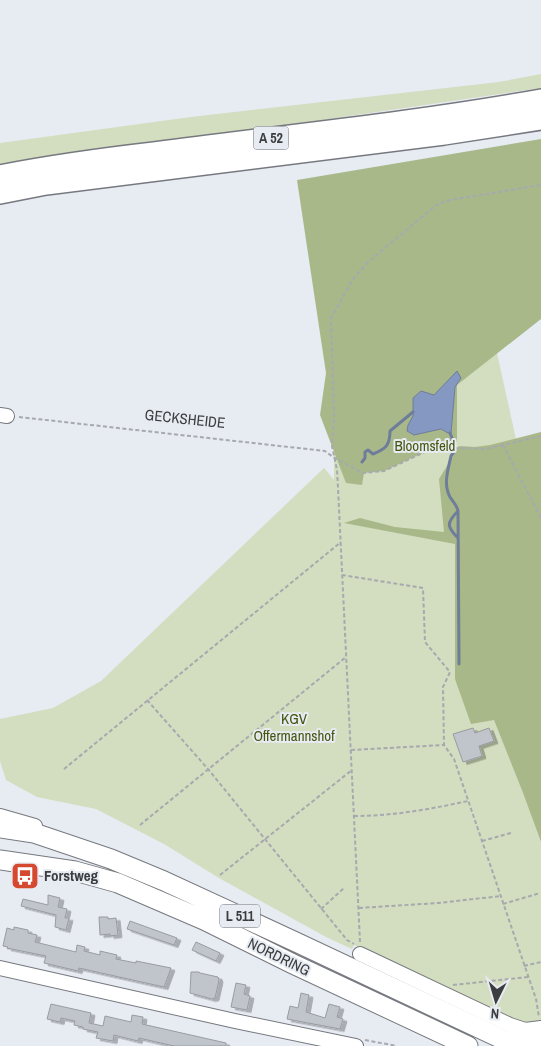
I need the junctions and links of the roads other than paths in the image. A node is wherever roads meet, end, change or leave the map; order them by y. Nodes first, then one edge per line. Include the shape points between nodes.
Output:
1 (540, 115) edge
2 (0, 176) edge
3 (0, 193) edge
4 (0, 816) edge
5 (0, 828) edge
6 (76, 846) junction
7 (0, 860) edge
8 (360, 954) dead end
9 (0, 968) edge
10 (541, 1028) edge
11 (541, 1042) edge
12 (512, 1044) edge
13 (356, 1046) edge
14 (468, 1046) edge

1 - 2 highway, A 52 via 442,117 72,163
1 - 3 highway, A 52 via 444,134 46,184
4 - 6 street, NORDRING via 48,829
5 - 6 main road, NORDRING / L 511 via 34,833
6 - 12 main road, NORDRING / L 511 via 173,886
7 - 14 main road, NORDRING / L 511 via 74,871 118,883 204,920
8 - 10 street via 510,1025 526,1030
9 - 13 street
11 - 12 main road

